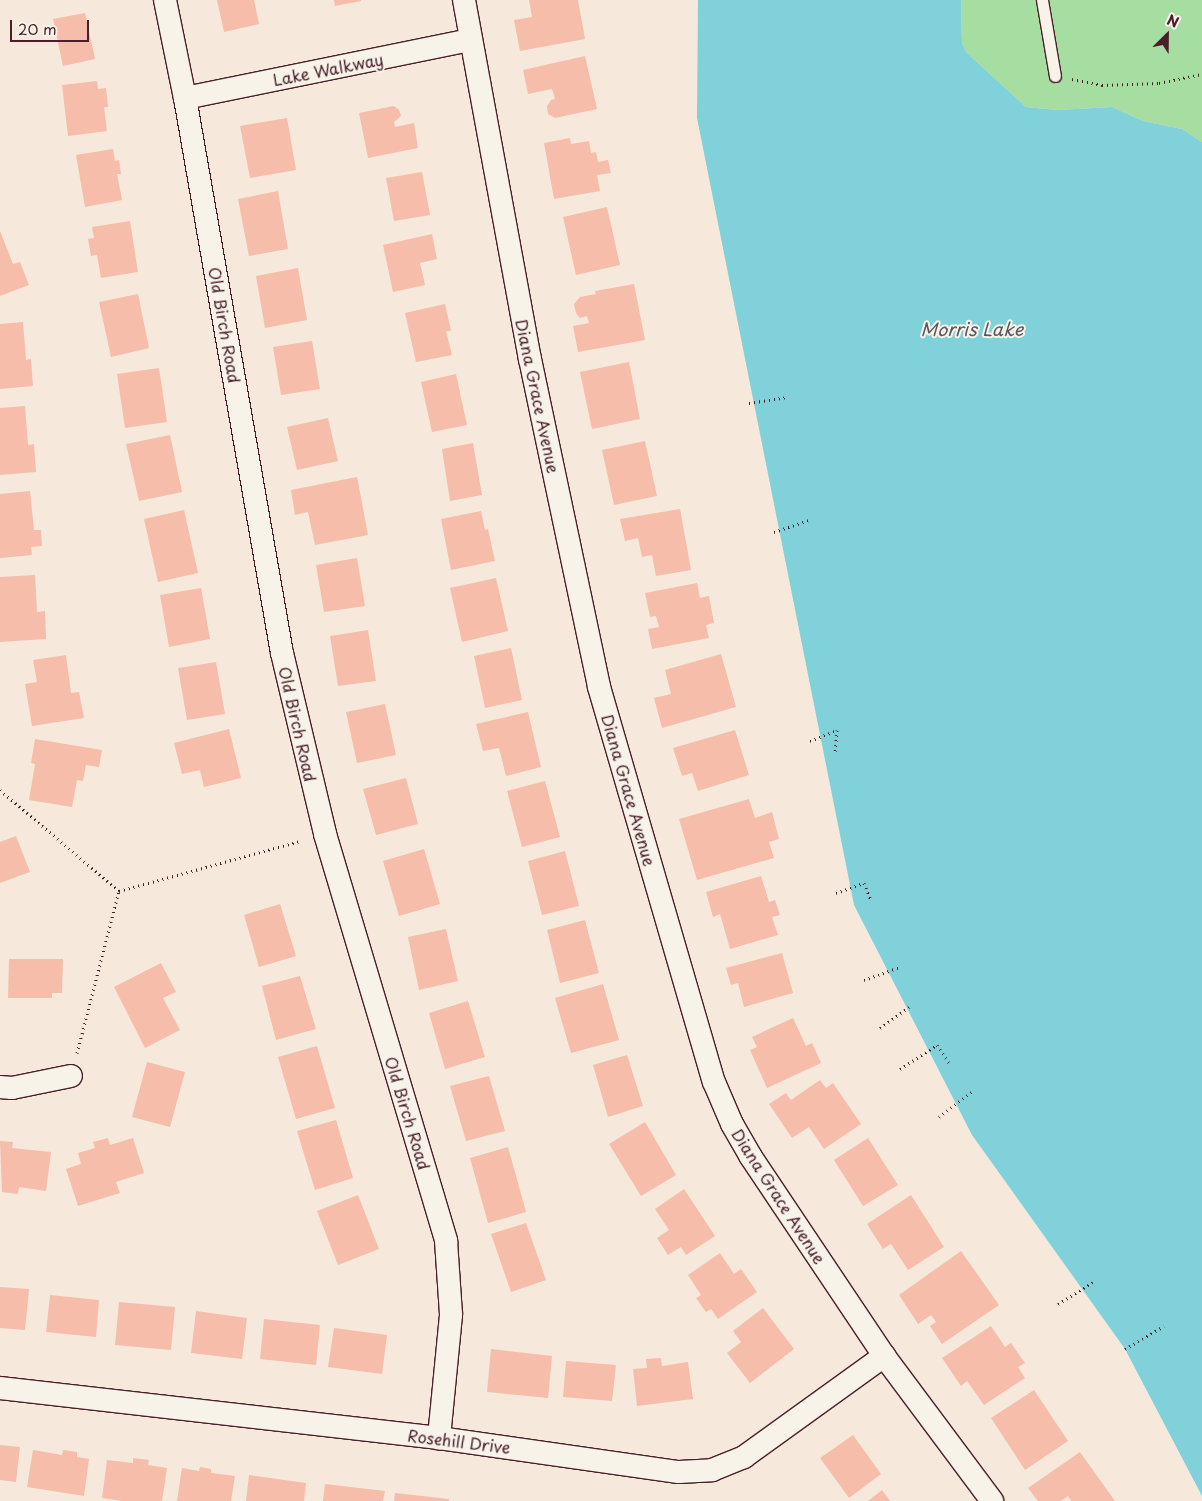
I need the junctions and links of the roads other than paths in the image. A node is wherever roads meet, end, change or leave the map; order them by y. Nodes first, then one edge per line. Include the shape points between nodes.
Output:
1 (165, 0) edge
2 (464, 0) edge
3 (1042, 0) edge
4 (470, 40) junction
5 (1055, 76) road end
6 (185, 98) junction
7 (71, 1076) road end
8 (0, 1087) edge
9 (884, 1356) junction
10 (0, 1388) edge
11 (440, 1438) junction
12 (992, 1501) edge

1 - 6 street, Old Birch Road
2 - 4 street, Diana Grace Avenue
3 - 5 lane
4 - 6 street, Lake Walkway
4 - 9 street, Diana Grace Avenue via 530,359 599,687 714,1082 751,1157
6 - 11 street, Old Birch Road via 282,653 325,834 446,1241 450,1315
7 - 8 street via 12,1088
9 - 11 street, Rosehill Drive via 744,1457 712,1470 680,1472
9 - 12 street, Diana Grace Avenue
10 - 11 street, Rosehill Drive

